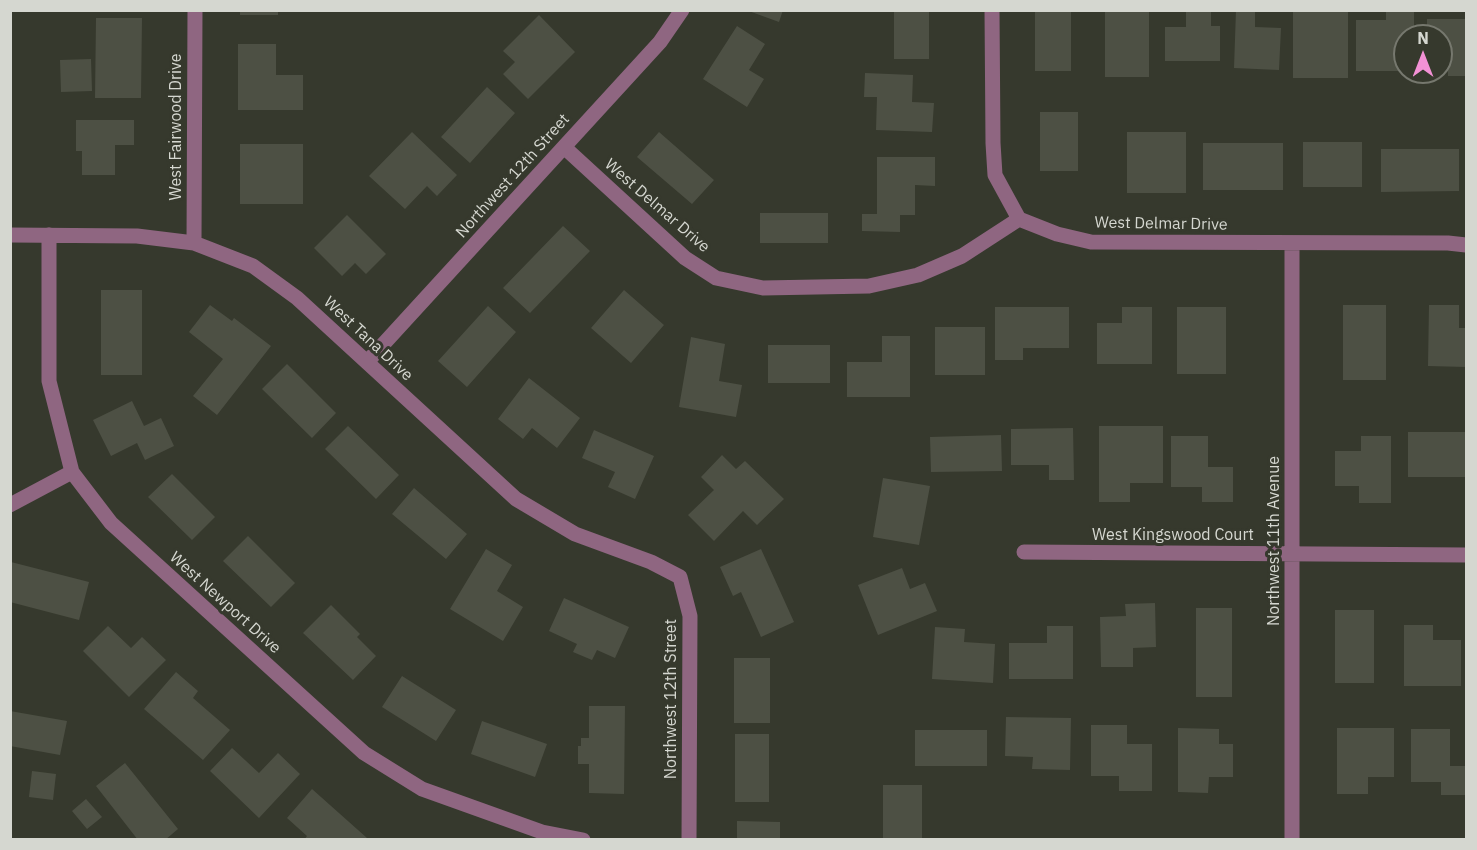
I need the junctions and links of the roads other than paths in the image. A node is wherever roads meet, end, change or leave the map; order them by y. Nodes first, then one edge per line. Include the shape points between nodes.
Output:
1 (195, 10) edge
2 (682, 10) edge
3 (992, 10) edge
4 (564, 147) junction
5 (1018, 219) junction
6 (10, 235) edge
7 (49, 235) junction
8 (194, 243) junction
9 (1292, 243) junction
10 (1467, 245) edge
11 (367, 362) junction
12 (72, 472) junction
13 (10, 505) edge
14 (1024, 552) dead end
15 (1292, 554) junction
16 (1467, 555) edge
17 (665, 569) joint
18 (583, 840) edge
19 (689, 840) edge
20 (1292, 840) edge

1 - 8 street, West Fairwood Drive
2 - 4 street, Northwest 12th Street via 660,42
3 - 5 street via 995,175
4 - 5 street, West Delmar Drive via 685,258 716,278 763,288 869,286 918,275 962,256
4 - 11 street, Northwest 12th Street
5 - 9 street, West Delmar Drive via 1091,243
6 - 7 street, West Tana Drive
7 - 8 street, West Tana Drive via 137,236
7 - 12 street, West Newport Drive via 49,381
8 - 11 street, West Tana Drive via 254,266 297,298
9 - 10 street, West Delmar Drive
9 - 15 street, Northwest 11th Avenue
11 - 17 street, West Tana Drive via 516,499 575,534
12 - 13 street
12 - 18 street, West Newport Drive via 111,523 364,753 422,789 542,832
14 - 15 street, West Kingswood Court
15 - 16 street, West Kingswood Court
15 - 20 street, Northwest 11th Avenue
17 - 19 street, Northwest 12th Street via 680,577 690,616

